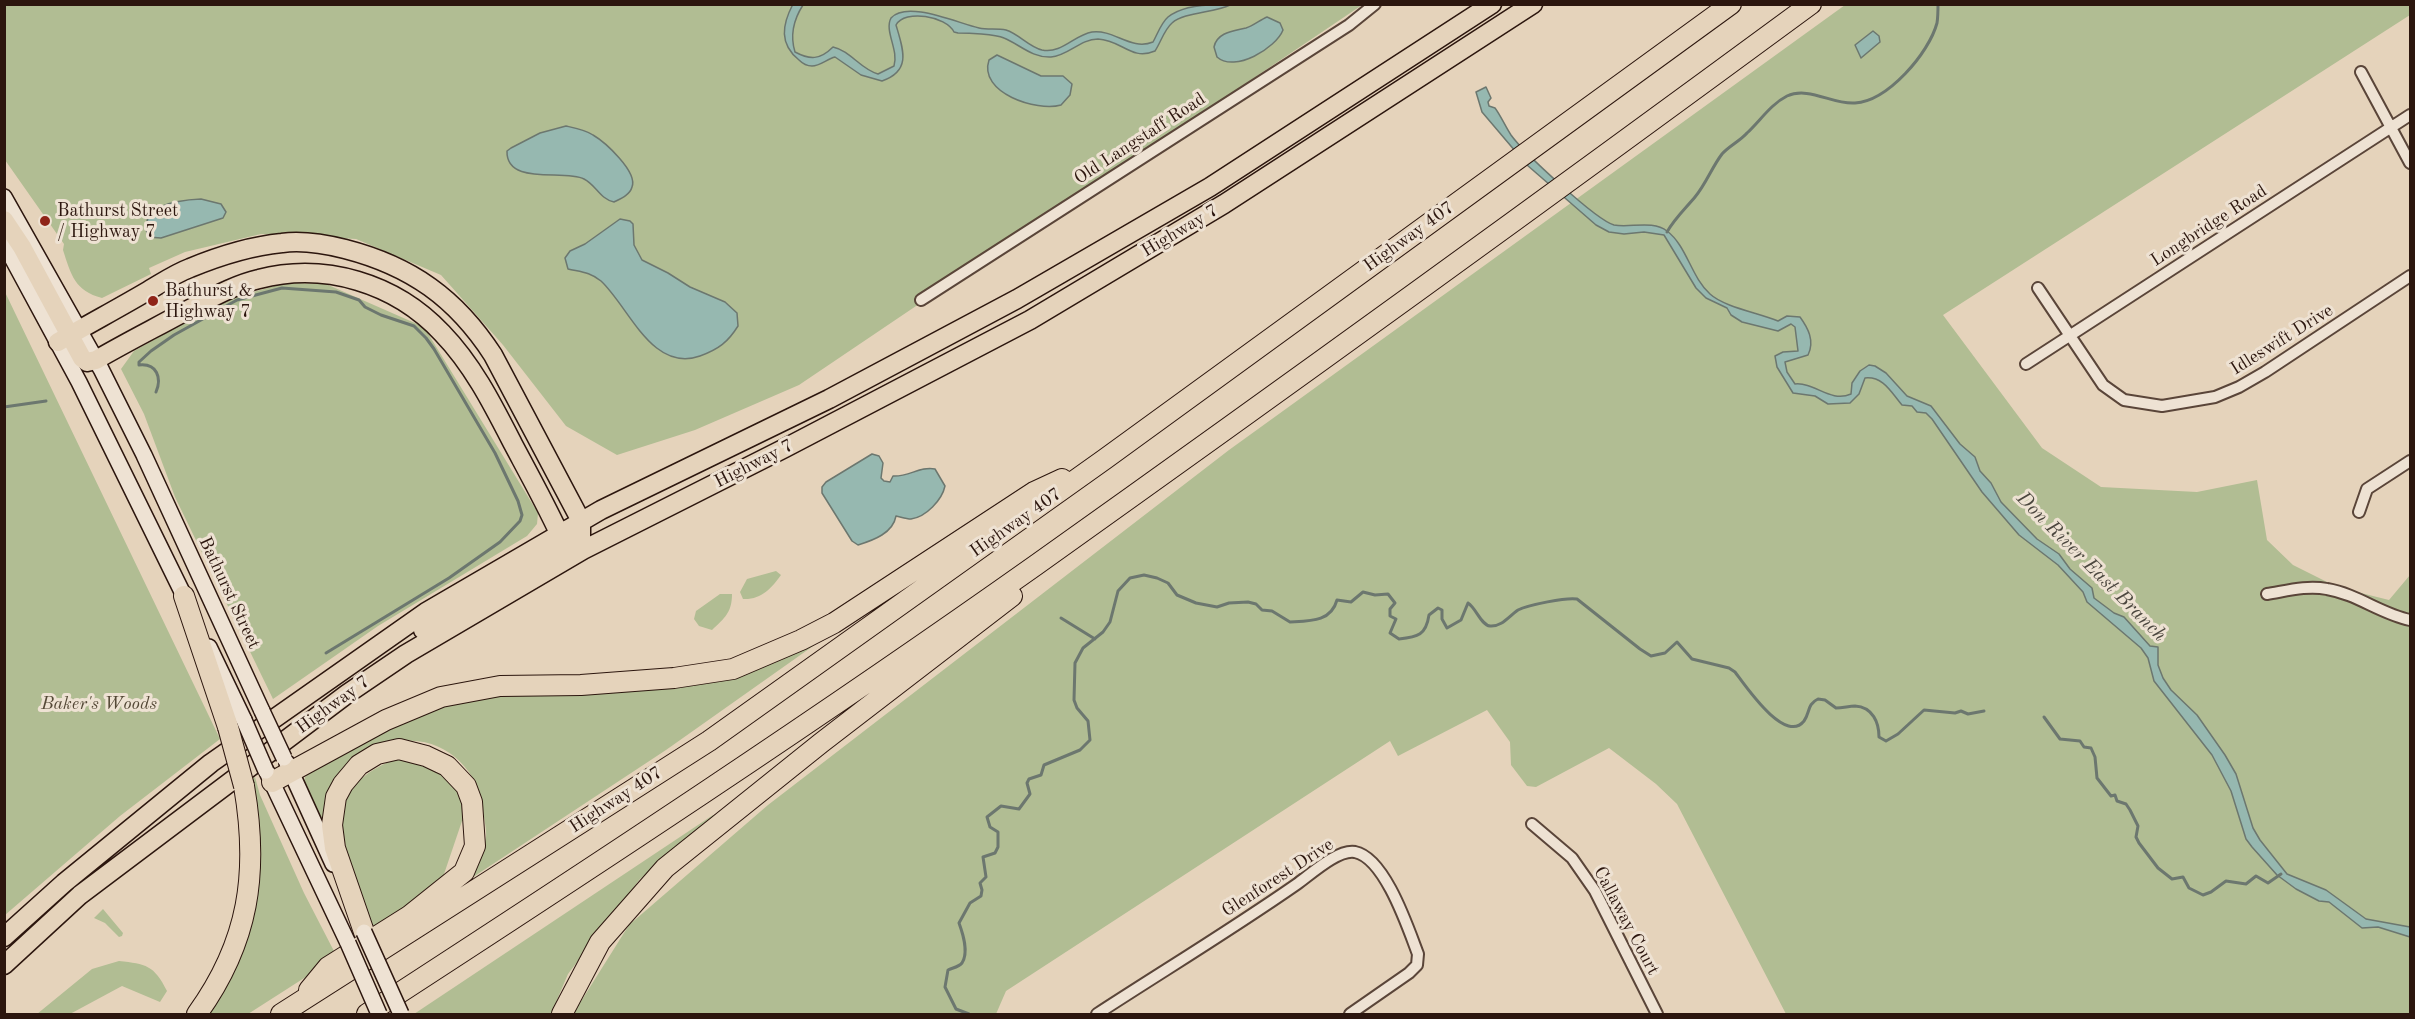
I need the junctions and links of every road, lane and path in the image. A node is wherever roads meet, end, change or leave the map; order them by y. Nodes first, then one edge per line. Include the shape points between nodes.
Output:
1 (1375, 4) edge
2 (1492, 4) edge
3 (1533, 4) edge
4 (1731, 4) edge
5 (1811, 4) edge
6 (2361, 72) dead end
7 (2410, 115) edge
8 (2391, 128) junction
9 (2410, 163) edge
10 (4, 197) edge
11 (4, 220) edge
12 (4, 243) edge
13 (2410, 276) edge
14 (2038, 288) dead end
15 (921, 300) dead end
16 (69, 335) junction
17 (2071, 336) junction
18 (96, 360) junction
19 (2026, 364) dead end
20 (1105, 459) junction
21 (2410, 461) edge
22 (2359, 512) dead end
23 (581, 521) junction
24 (1096, 522) junction
25 (571, 542) junction
26 (2267, 594) dead end
27 (184, 596) joint
28 (2410, 620) edge
29 (236, 724) junction
30 (288, 765) junction
31 (269, 776) junction
32 (1532, 824) dead end
33 (4, 937) edge
34 (356, 937) junction
35 (4, 965) edge
36 (423, 978) junction
37 (299, 1003) junction
38 (197, 1014) edge
39 (281, 1014) edge
40 (367, 1014) edge
41 (379, 1014) edge
42 (390, 1014) edge
43 (401, 1014) edge
44 (562, 1014) edge
45 (1097, 1014) edge
46 (1350, 1014) edge
47 (1657, 1014) edge

1 - 15 street, Old Langstaff Road via 1349,25
2 - 23 main road, Highway 7 via 1210,187 1017,299 829,399
3 - 25 main road, Highway 7 via 1224,204 1030,320 785,448
4 - 20 highway, Highway 407
5 - 24 highway
6 - 8 street
7 - 8 street, Longbridge Road
8 - 9 street
8 - 17 street, Longbridge Road
10 - 16 main road
11 - 16 main road
12 - 16 main road
13 - 17 street, Idleswift Drive via 2265,372 2215,397 2189,403 2162,406 2122,399 2103,385
14 - 17 street, Idleswift Drive
16 - 18 main road via 82,358 87,362
16 - 23 main road via 188,268 235,252 284,242 321,244 370,255 434,288 480,335
16 - 27 main road
17 - 19 street, Longbridge Road
18 - 25 main road via 225,291 258,279 318,273 367,283 424,315 460,354
18 - 30 main road, Bathurst Street, bridge
20 - 30 highway via 1034,492 834,623 733,669 581,685 500,686 441,697
20 - 37 highway, Highway 407 via 710,741
21 - 22 street via 2367,489
23 - 25 main road via 581,536
24 - 36 highway via 832,706
24 - 44 highway via 1003,604 665,868 600,942
25 - 33 main road, Highway 7 via 400,629 211,763
25 - 35 main road, Highway 7 via 396,648 364,672 347,694 80,895
26 - 28 street via 2327,589
27 - 29 highway
29 - 31 main road, Bathurst Street, bridge
29 - 38 highway, bridge via 252,861 244,919 230,962
30 - 31 highway
30 - 34 main road, Bathurst Street
31 - 34 main road, Bathurst Street
32 - 47 street, Callaway Court via 1572,858 1595,891
34 - 37 highway via 335,848 332,825 336,797 359,765 377,754 399,749 426,756 447,766 466,786 472,802 475,846 464,872 409,916 328,967
34 - 41 main road, Bathurst Street, bridge
34 - 43 main road, Bathurst Street, bridge
36 - 40 highway
36 - 42 highway
37 - 39 highway, Highway 407
45 - 46 street, Glenforest Drive via 1337,855 1357,852 1382,872 1418,954 1417,965 1409,973

